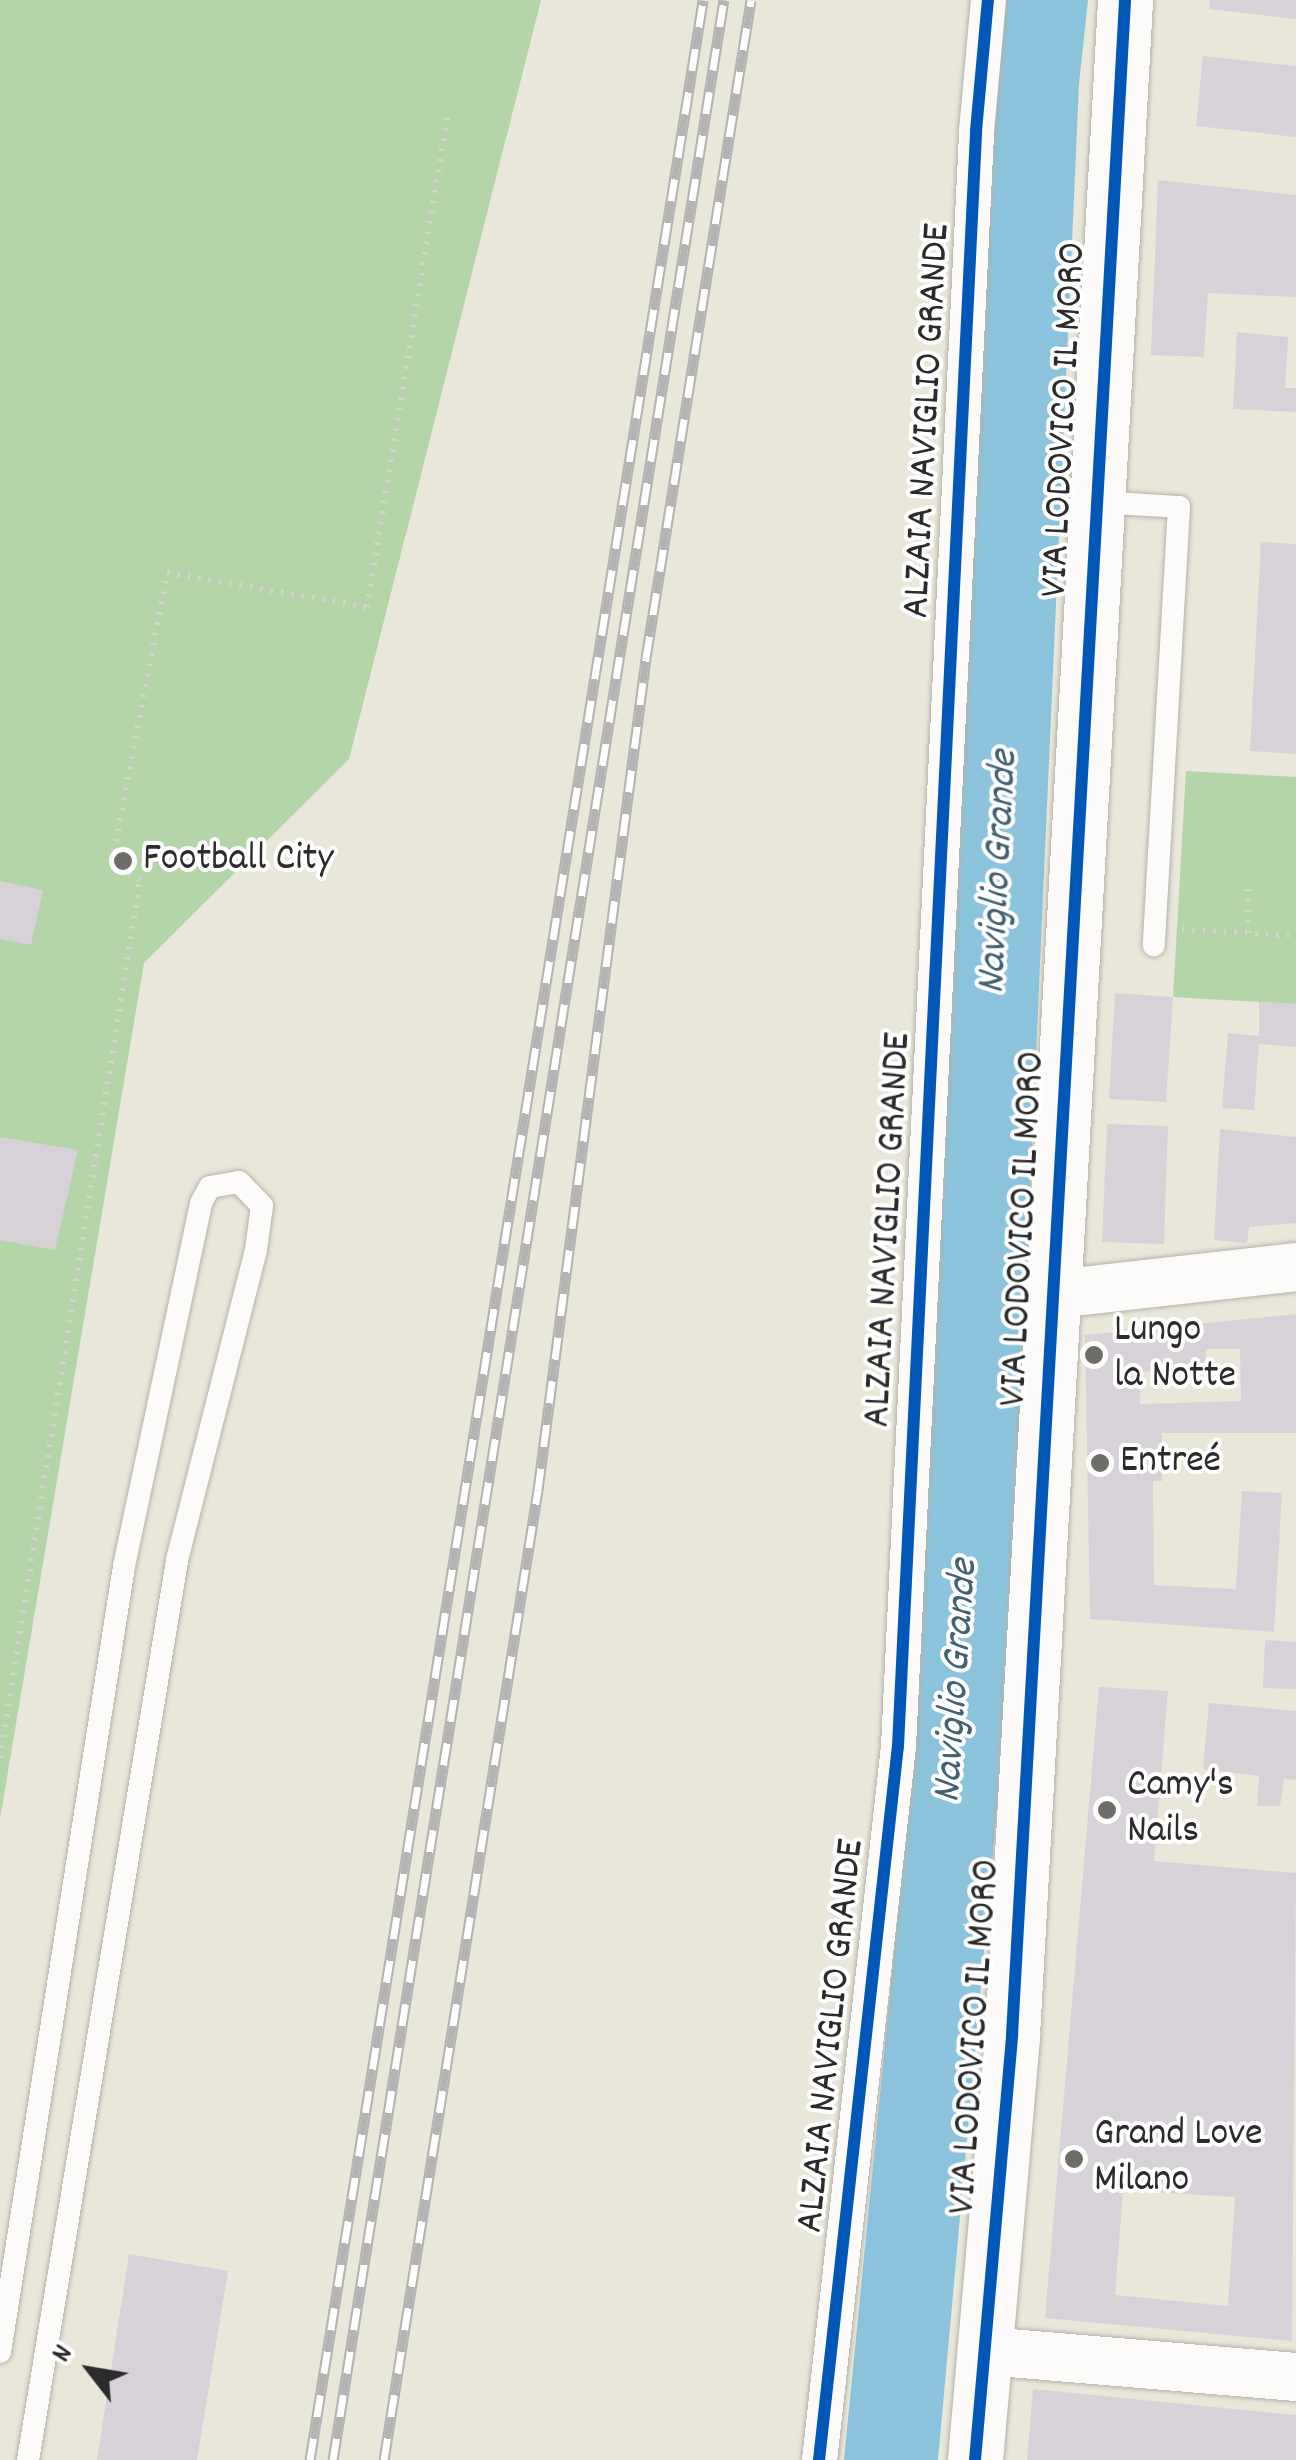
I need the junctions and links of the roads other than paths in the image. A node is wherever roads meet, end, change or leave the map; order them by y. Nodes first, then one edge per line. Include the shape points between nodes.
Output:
1 (988, 0) edge
2 (1125, 0) edge
3 (1095, 502) junction
4 (1155, 936) road end
5 (1296, 1267) edge
6 (1056, 1294) junction
7 (986, 2351) junction
8 (0, 2352) edge
9 (1296, 2377) edge
10 (28, 2460) edge
11 (819, 2460) edge
12 (975, 2460) edge

1 - 11 street, ALZAIA NAVIGLIO GRANDE via 976,130 898,1746
2 - 3 street, VIA LODOVICO IL MORO
3 - 4 lane, VIA LODOVICO IL MORO via 1179,507
3 - 6 street, VIA LODOVICO IL MORO
5 - 6 street
6 - 7 street, VIA LODOVICO IL MORO
7 - 9 street
7 - 12 street, VIA LODOVICO IL MORO
8 - 10 lane via 124,1566 201,1203 210,1188 239,1182 262,1206 256,1250 177,1561

